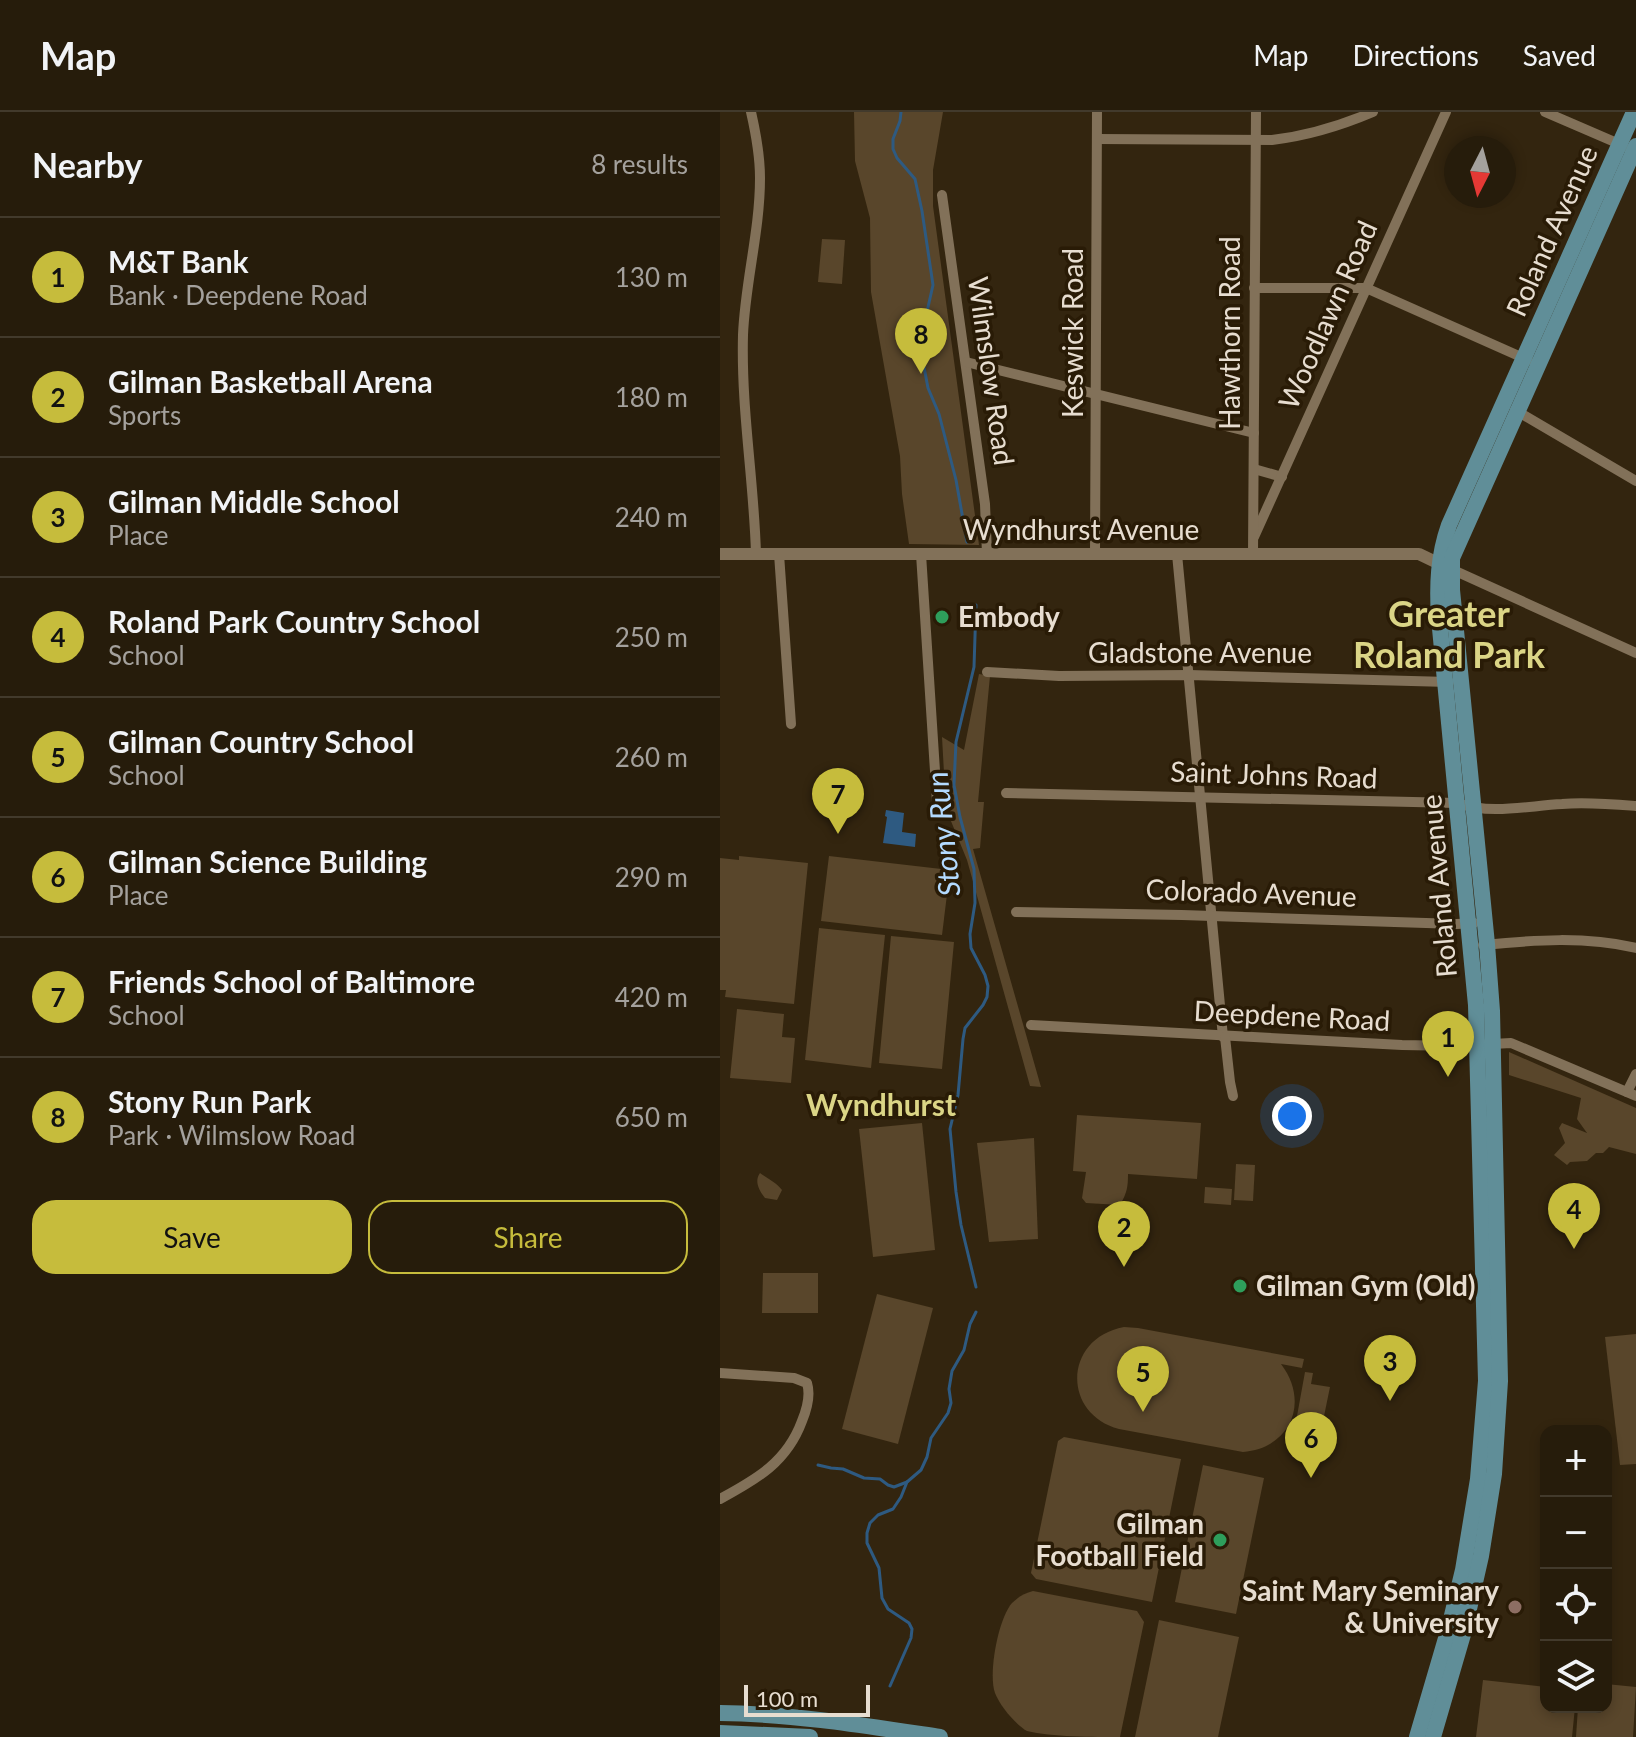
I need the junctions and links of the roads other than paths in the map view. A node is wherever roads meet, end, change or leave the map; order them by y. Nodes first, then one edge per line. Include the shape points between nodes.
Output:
1 (751, 112) edge
2 (1097, 112) edge
3 (1256, 112) edge
4 (1373, 112) edge
5 (1446, 112) edge
6 (1545, 112) edge
7 (1634, 112) edge
8 (1097, 139) junction
9 (1254, 140) junction
10 (1631, 147) edge
11 (942, 195) dead end
12 (1254, 288) junction
13 (1366, 288) junction
14 (1530, 361) junction
15 (966, 362) junction
16 (1097, 393) junction
17 (1510, 407) junction
18 (1254, 433) junction
19 (1254, 469) junction
20 (1282, 477) junction
21 (1636, 481) edge
22 (1254, 537) junction
23 (720, 554) edge
24 (756, 554) junction
25 (779, 554) junction
26 (921, 554) junction
27 (987, 554) junction
28 (1095, 554) junction
29 (1177, 554) junction
30 (1253, 554) junction
31 (1445, 566) junction
32 (1636, 653) edge
33 (987, 672) dead end
34 (1189, 675) junction
35 (1453, 682) junction
36 (791, 724) dead end
37 (1006, 793) dead end
38 (1201, 796) junction
39 (937, 802) dead end
40 (1465, 805) junction
41 (1636, 806) edge
42 (1016, 912) dead end
43 (1212, 916) junction
44 (1477, 922) junction
45 (1479, 945) junction
46 (1636, 948) edge
47 (1031, 1025) dead end
48 (1224, 1037) junction
49 (1485, 1044) junction
50 (1636, 1074) edge
51 (1631, 1094) edge
52 (1233, 1096) dead end
53 (720, 1373) edge
54 (720, 1499) edge
55 (720, 1713) edge
56 (720, 1733) edge
57 (810, 1737) edge
58 (940, 1737) edge
59 (1417, 1737) edge
60 (1433, 1737) edge

1 - 24 street via 760,178 743,348
2 - 8 street, Keswick Road
3 - 9 street, Hawthorn Road
4 - 9 street via 1297,136
5 - 13 street, Woodlawn Road
6 - 10 street
7 - 10 main road, Roland Avenue
8 - 9 street
8 - 16 street, Keswick Road
9 - 12 street, Hawthorn Road
10 - 14 main road, Roland Avenue
11 - 15 street, Wilmslow Road
12 - 13 street
12 - 18 street, Hawthorn Road
13 - 14 street
13 - 20 street, Woodlawn Road
14 - 17 main road, Roland Avenue
15 - 16 street
15 - 27 street, Wilmslow Road
16 - 18 street
16 - 28 street, Keswick Road
17 - 21 street
17 - 31 main road, Roland Avenue via 1449,525
18 - 19 street, Hawthorn Road
19 - 20 street
19 - 22 street, Hawthorn Road
20 - 22 street, Woodlawn Road
22 - 30 street, Hawthorn Road
23 - 24 street, Wyndhurst Avenue
24 - 25 street, Wyndhurst Avenue
25 - 26 street, Wyndhurst Avenue
25 - 36 street
26 - 27 street, Wyndhurst Avenue
26 - 39 street
27 - 28 street, Wyndhurst Avenue
28 - 29 street, Wyndhurst Avenue
29 - 30 street, Wyndhurst Avenue
29 - 34 street
30 - 31 street, Wyndhurst Avenue via 1419,554
31 - 32 street
31 - 35 main road, Roland Avenue via 1438,595
33 - 34 street, Gladstone Avenue
34 - 35 street, Gladstone Avenue
34 - 38 street
35 - 40 main road, Roland Avenue
37 - 38 street, Saint Johns Road
38 - 40 street, Saint Johns Road
38 - 43 street
40 - 41 street, Saint Johns Road via 1491,810 1591,803
40 - 44 main road, Roland Avenue
42 - 43 street, Colorado Avenue
43 - 44 street, Colorado Avenue
43 - 48 street
44 - 45 main road, Roland Avenue
45 - 46 street via 1559,939
45 - 49 main road, Roland Avenue
47 - 48 street, Deepdene Road
48 - 49 street, Deepdene Road
48 - 52 street
49 - 51 street, Deepdene Road via 1511,1043
49 - 59 main road, Roland Avenue via 1486,1381 1475,1504 1449,1628
49 - 60 main road, Roland Avenue via 1500,1336 1497,1436 1474,1592
50 - 51 street
53 - 54 street via 794,1378 807,1383 809,1391 805,1414 786,1451 763,1475
55 - 58 main road via 831,1720
56 - 57 main road

